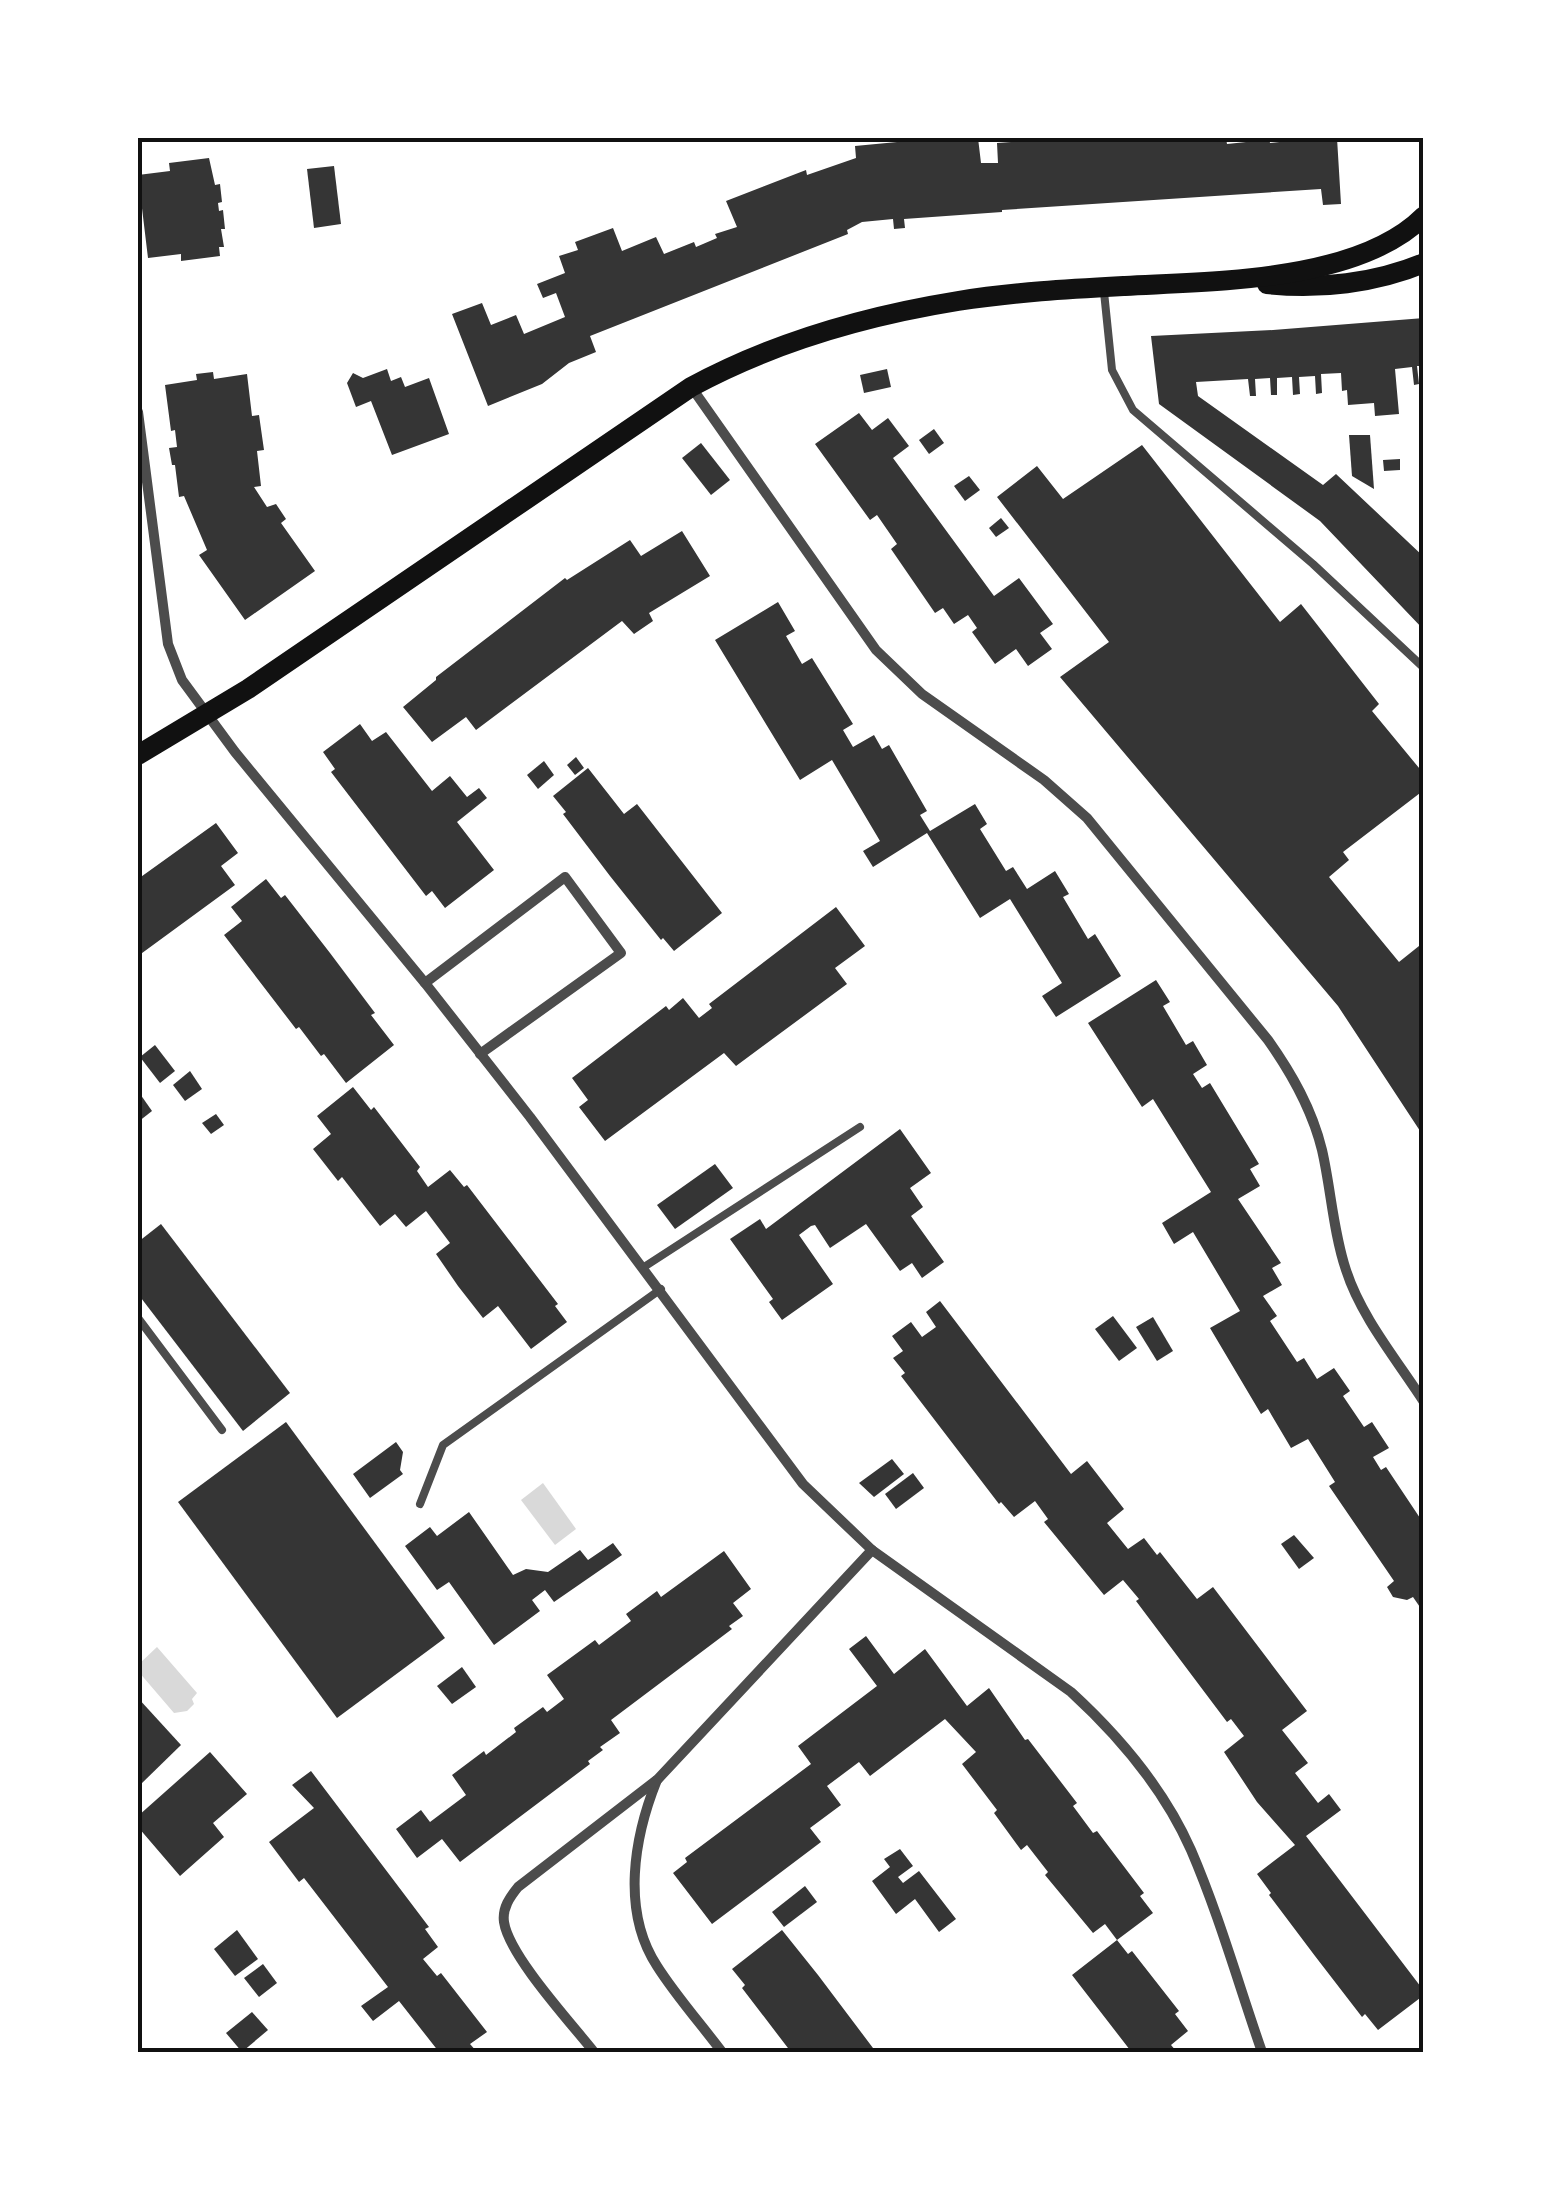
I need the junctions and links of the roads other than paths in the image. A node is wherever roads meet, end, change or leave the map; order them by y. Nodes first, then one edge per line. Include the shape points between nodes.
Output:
1 (1424, 216) edge
2 (1424, 263) edge
3 (1240, 280) junction
4 (1104, 287) junction
5 (691, 387) junction
6 (138, 412) edge
7 (1424, 668) edge
8 (206, 714) junction
9 (138, 755) edge
10 (425, 983) junction
11 (480, 1054) junction
12 (860, 1126) dead end
13 (644, 1267) junction
14 (661, 1290) junction
15 (138, 1318) edge
16 (1424, 1402) edge
17 (222, 1430) dead end
18 (420, 1504) dead end
19 (872, 1550) junction
20 (658, 1779) junction
21 (594, 2052) edge
22 (722, 2052) edge
23 (1262, 2052) edge

1 - 3 main road via 1366,252
2 - 3 main road via 1350,282
3 - 4 main road
4 - 5 main road via 959,300 860,321 770,350
4 - 7 lane via 1112,370 1133,410
5 - 8 main road
5 - 16 street via 876,650 922,694 1087,818 1268,1040 1312,1119 1354,1290
6 - 8 street via 168,644
8 - 9 main road
8 - 10 street
10 - 11 street
10 - 11 street via 565,877 622,953
11 - 13 street
12 - 13 lane
13 - 14 street
14 - 18 lane via 443,1445
14 - 19 street via 803,1484
15 - 17 lane
19 - 20 street
19 - 23 street via 1041,1668 1141,1768 1191,1850
20 - 21 street via 518,1886 504,1910 519,1955
20 - 22 street via 636,1853 642,1928 656,1966

